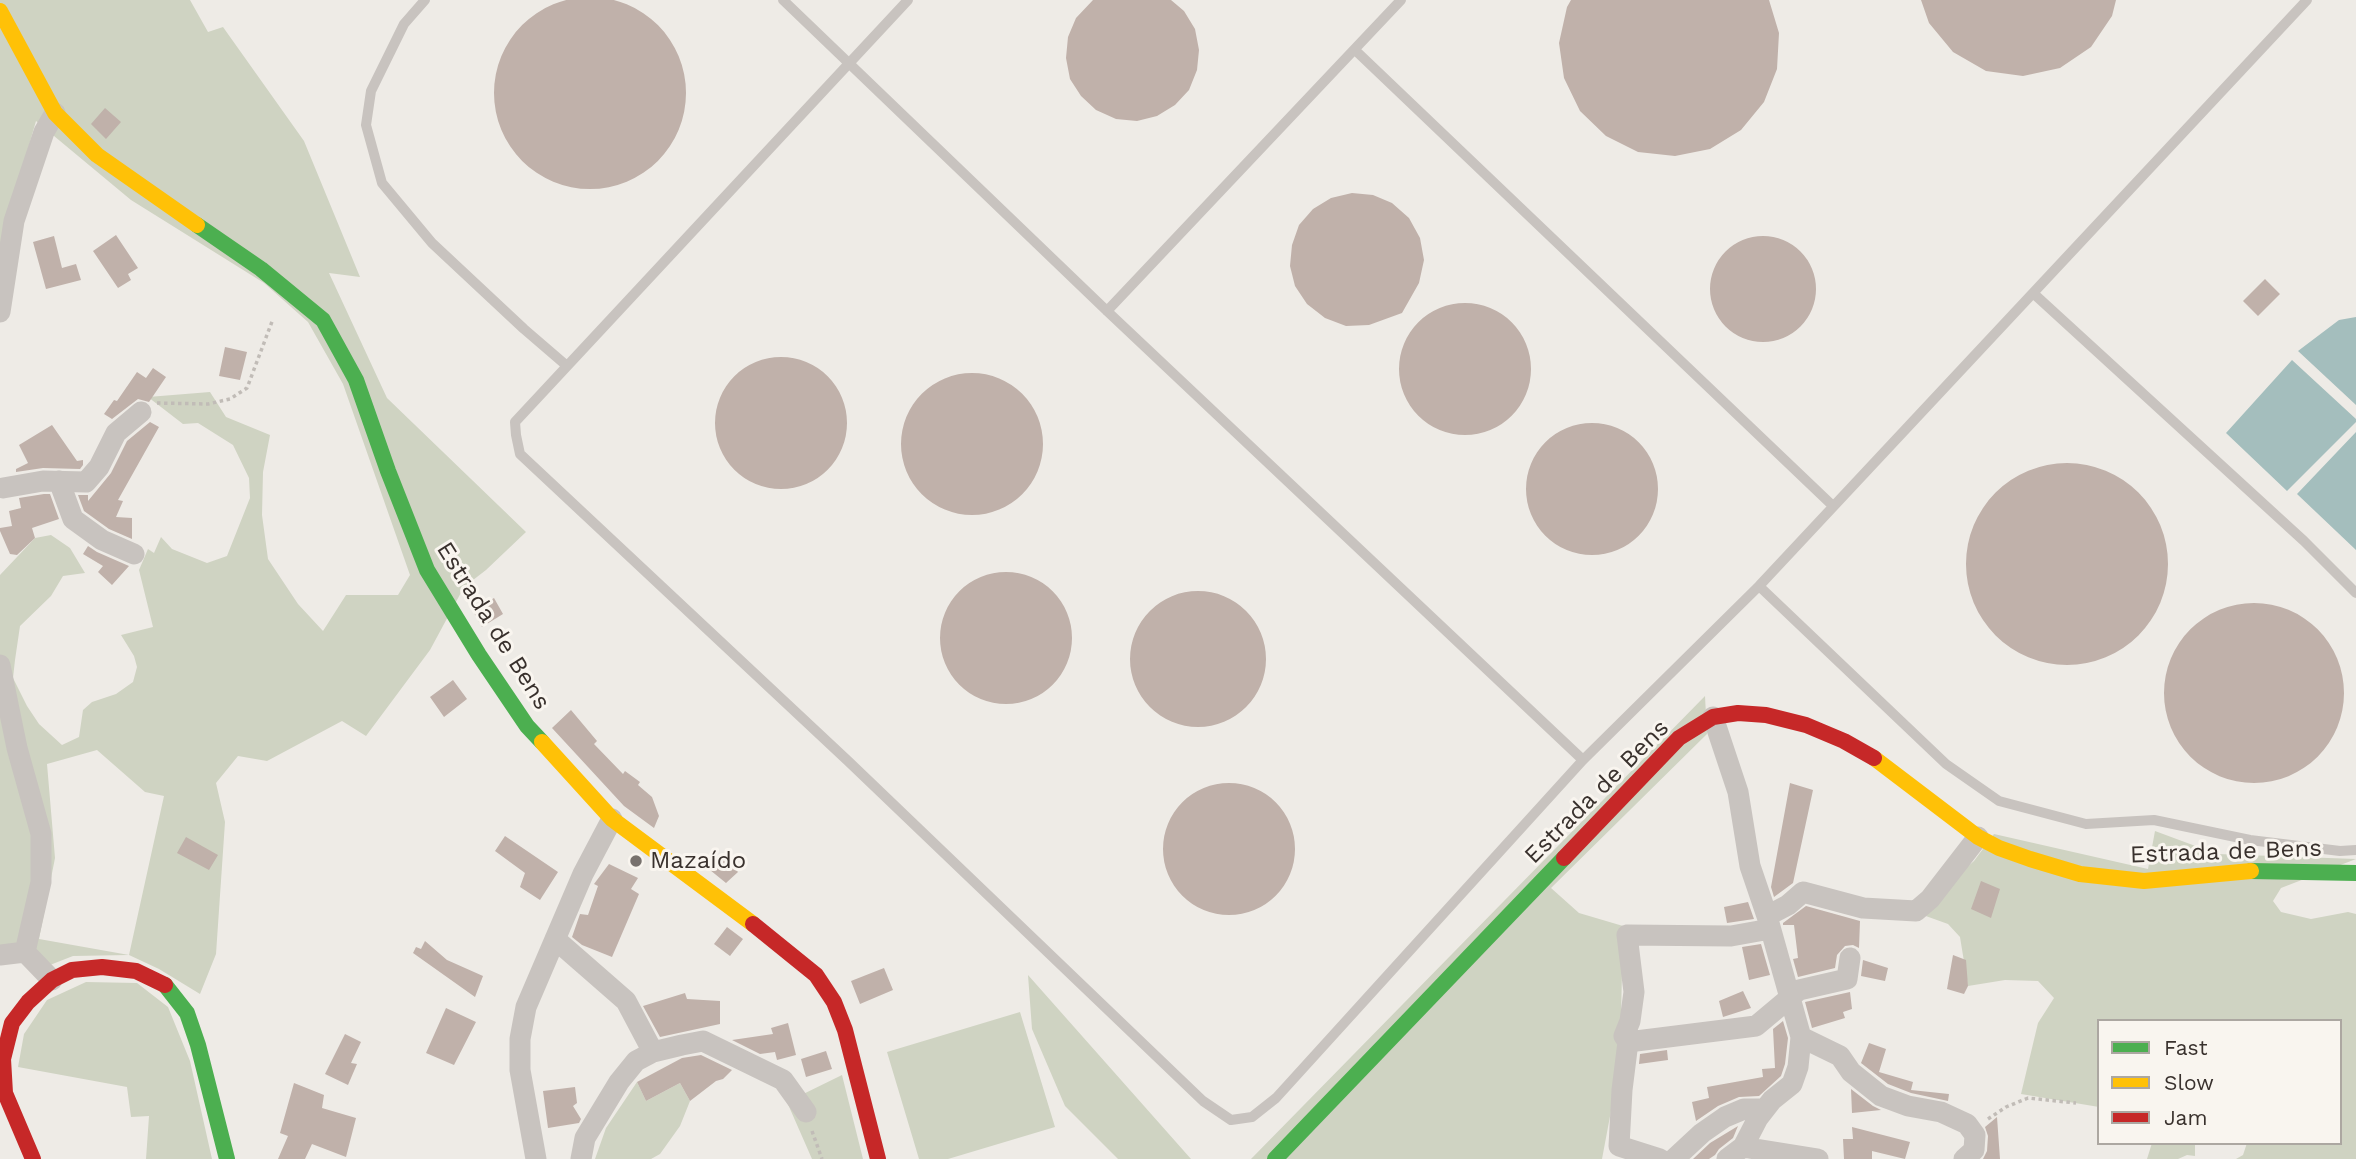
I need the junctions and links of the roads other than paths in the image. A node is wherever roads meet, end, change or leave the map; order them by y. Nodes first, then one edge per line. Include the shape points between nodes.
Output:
1 (425, 0) edge
2 (783, 0) edge
3 (908, 0) edge
4 (1401, 0) edge
5 (2307, 0) edge
6 (0, 12) edge
7 (1355, 50) junction
8 (849, 61) junction
9 (55, 113) junction
10 (2033, 293) junction
11 (1107, 311) junction
12 (0, 312) edge
13 (567, 366) junction
14 (141, 412) road end
15 (59, 481) junction
16 (1, 488) edge
17 (1833, 506) junction
18 (134, 554) dead end
19 (1759, 586) junction
20 (2356, 593) edge
21 (0, 665) edge
22 (1713, 717) junction
23 (1583, 760) junction
24 (612, 819) junction
25 (1978, 837) junction
26 (2356, 850) edge
27 (2356, 873) edge
28 (1769, 923) junction
29 (555, 939) junction
30 (25, 952) junction
31 (0, 956) edge
32 (1850, 958) dead end
33 (52, 980) junction
34 (1789, 998) junction
35 (1801, 1037) junction
36 (1629, 1042) junction
37 (653, 1052) junction
38 (1765, 1109) junction
39 (806, 1112) road end
40 (1735, 1153) edge
41 (33, 1159) edge
42 (227, 1159) edge
43 (536, 1159) edge
44 (581, 1159) edge
45 (878, 1159) edge
46 (1275, 1159) edge
47 (1660, 1159) edge
48 (1674, 1159) edge
49 (1818, 1159) edge
50 (1964, 1159) edge

1 - 13 lane via 404,24 372,92 366,124 382,183 432,243
2 - 8 lane
3 - 8 lane
4 - 7 lane
5 - 10 lane
6 - 9 street, Estrada de Bens
7 - 11 lane
7 - 17 lane
8 - 11 lane
8 - 13 lane
9 - 12 street via 44,132 14,221
9 - 24 street, Estrada de Bens via 97,155 261,269 323,320 356,380 427,570 527,726
10 - 17 lane
10 - 20 lane
11 - 23 lane
13 - 23 lane via 515,422 520,454 1203,1101 1231,1120 1252,1117 1276,1098
14 - 15 street via 116,433 86,482
15 - 16 street
15 - 18 street via 73,519 102,540
17 - 19 lane
19 - 23 lane
19 - 26 lane via 1946,764 1999,801 2086,824 2154,820 2250,840
21 - 30 street via 41,834 41,882
22 - 25 street, Estrada de Bens via 1766,715 1844,741 1884,764
22 - 28 street via 1738,792 1750,866
22 - 46 street, Estrada de Bens via 1679,738
24 - 29 street
24 - 45 street, Estrada de Bens via 816,975 845,1030
25 - 27 street, Estrada de Bens via 2080,874 2144,881 2258,870
25 - 28 street via 1916,911 1863,908 1803,892
28 - 34 street
28 - 36 street via 1731,936 1627,935 1634,992 1624,1036
29 - 37 street via 626,1001
29 - 43 street via 526,1007 520,1039 520,1070
30 - 31 street
30 - 33 street
32 - 34 street via 1847,979 1799,990
33 - 41 street via 12,1023 3,1059 5,1093
33 - 42 street via 72,970 102,967 136,971 164,984 187,1013
34 - 35 street
34 - 36 street via 1756,1026
35 - 38 street via 1791,1084
35 - 50 street via 1840,1056 1851,1072 1881,1096 1967,1124 1975,1135 1974,1150
36 - 47 street via 1619,1146
37 - 39 street via 703,1041 719,1047 783,1080
37 - 44 street via 636,1061 619,1082 585,1138
38 - 40 street
38 - 48 street via 1744,1109 1725,1117
40 - 49 street

